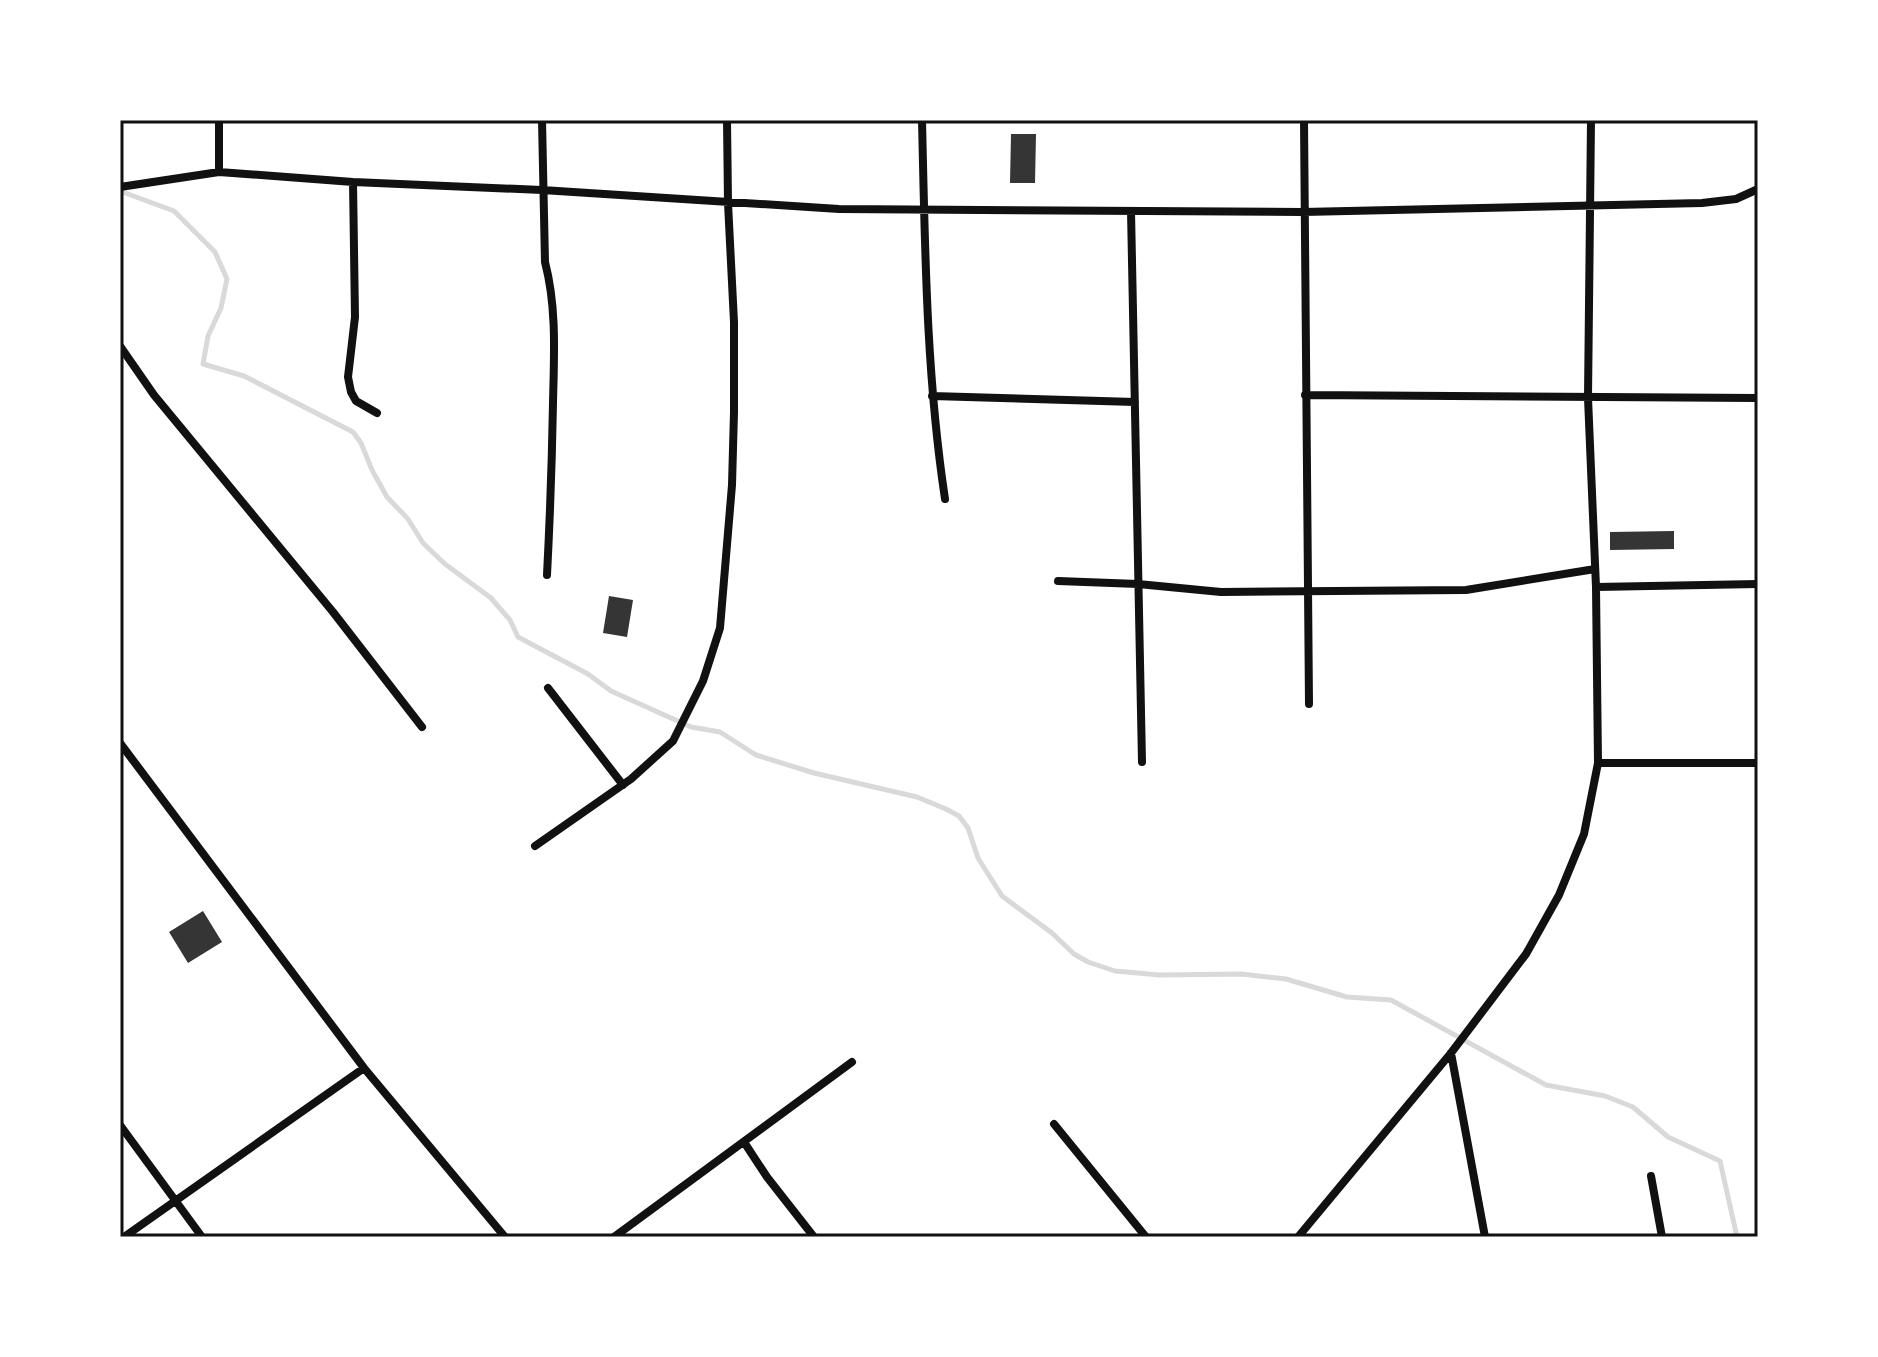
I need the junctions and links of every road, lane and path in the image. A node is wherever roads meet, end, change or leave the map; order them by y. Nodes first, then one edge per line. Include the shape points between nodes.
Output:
1 (219, 120) edge
2 (542, 120) edge
3 (727, 120) edge
4 (922, 120) edge
5 (1304, 120) edge
6 (1591, 120) edge
7 (219, 172) junction
8 (353, 182) junction
9 (120, 187) edge
10 (1758, 189) edge
11 (542, 190) junction
12 (728, 203) junction
13 (1591, 205) junction
14 (924, 209) junction
15 (1131, 211) junction
16 (1303, 212) junction
17 (120, 346) edge
18 (1305, 395) junction
19 (932, 396) junction
20 (1588, 398) junction
21 (1758, 398) edge
22 (1135, 402) junction
23 (377, 413) dead end
24 (945, 499) dead end
25 (1595, 569) junction
26 (547, 575) dead end
27 (1058, 581) dead end
28 (1138, 584) junction
29 (1758, 584) edge
30 (1596, 587) junction
31 (1307, 589) junction
32 (548, 688) dead end
33 (1309, 704) dead end
34 (422, 727) dead end
35 (120, 743) edge
36 (1142, 762) dead end
37 (1598, 763) junction
38 (1758, 763) edge
39 (623, 785) junction
40 (535, 846) dead end
41 (1452, 1051) junction
42 (852, 1062) dead end
43 (364, 1068) junction
44 (1054, 1124) dead end
45 (120, 1125) edge
46 (744, 1142) junction
47 (1651, 1176) dead end
48 (174, 1201) junction
49 (124, 1237) edge
50 (202, 1237) edge
51 (505, 1237) edge
52 (614, 1237) edge
53 (814, 1237) edge
54 (1146, 1237) edge
55 (1298, 1237) edge
56 (1485, 1237) edge
57 (1662, 1237) edge

1 - 7 street
2 - 11 street
3 - 12 street
4 - 14 street
5 - 16 street
6 - 13 street
7 - 8 street
7 - 9 street
8 - 11 street
8 - 23 street via 355,317 348,377 356,401
10 - 13 street via 1736,199 1702,203
11 - 12 street
11 - 26 street via 554,340
12 - 14 street
12 - 39 street via 734,322 732,485 720,628 703,681 673,741
13 - 16 street
13 - 20 street
14 - 15 street
14 - 19 street
15 - 16 street
15 - 22 street
16 - 18 street
17 - 34 street
18 - 20 street
18 - 31 street
19 - 22 street
19 - 24 street
20 - 21 street
20 - 25 street
22 - 28 street
25 - 30 street
25 - 31 street via 1466,590
27 - 28 street
28 - 31 street via 1221,592
28 - 36 street
29 - 30 street
30 - 37 street
31 - 33 street
32 - 39 street
35 - 43 street
37 - 38 street
37 - 41 street via 1584,834 1559,895 1526,954
39 - 40 street
41 - 55 street
41 - 56 street
42 - 46 street
43 - 48 street
43 - 51 street
44 - 54 street
45 - 48 street
46 - 52 street
46 - 53 street
47 - 57 street
48 - 49 street
48 - 50 street

